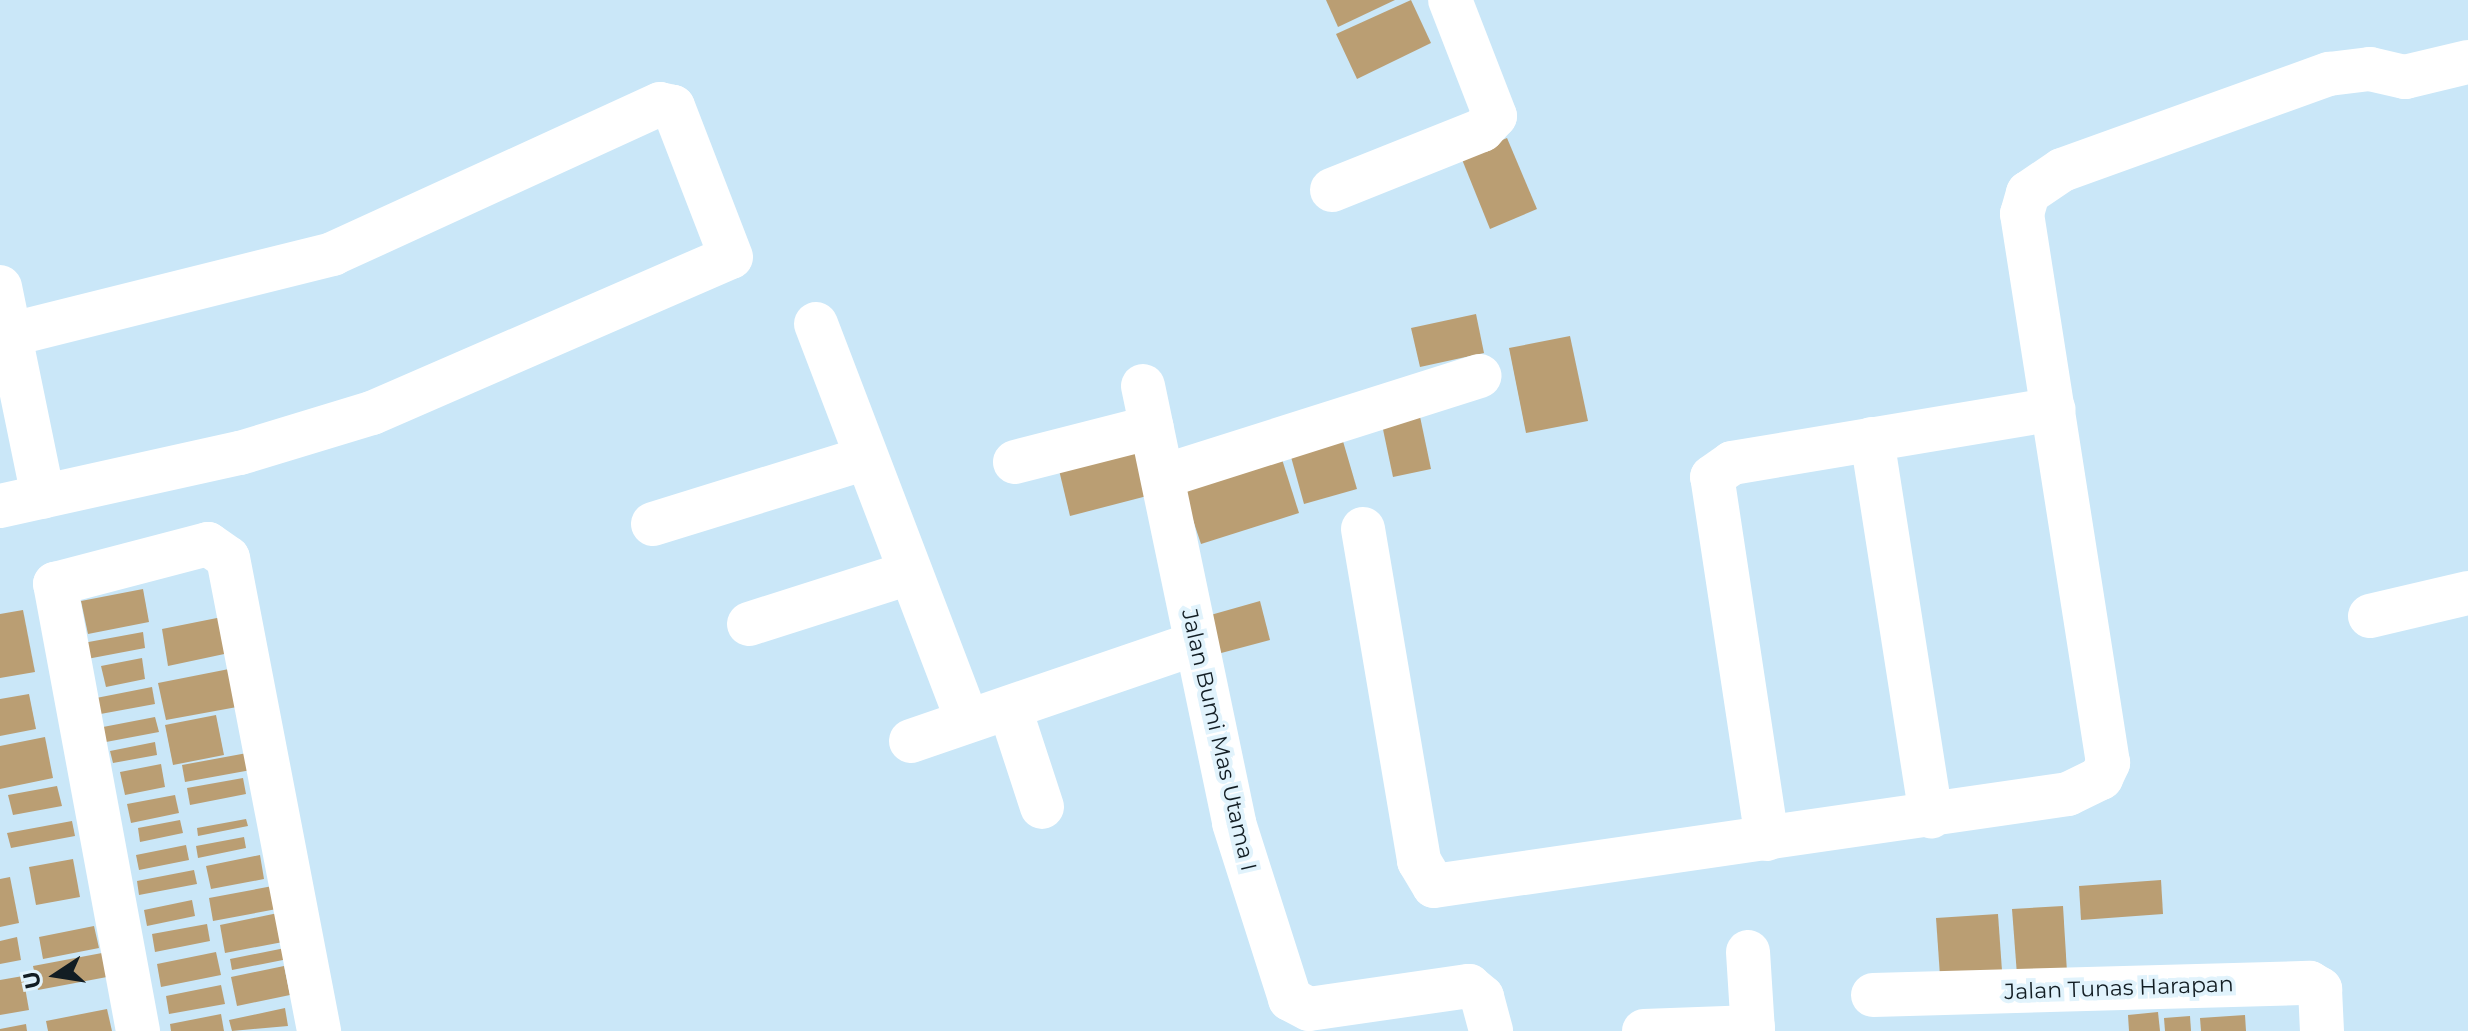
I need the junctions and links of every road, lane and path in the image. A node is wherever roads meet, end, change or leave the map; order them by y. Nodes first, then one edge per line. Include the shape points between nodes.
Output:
1 (1450, 0) edge
2 (2468, 62) edge
3 (1332, 190) dead end
4 (0, 287) edge
5 (816, 324) dead end
6 (9, 335) junction
7 (1480, 376) dead end
8 (2053, 409) junction
9 (1872, 439) junction
10 (866, 458) junction
11 (1015, 462) dead end
12 (1164, 476) junction
13 (43, 497) junction
14 (0, 506) edge
15 (653, 524) dead end
16 (1363, 529) dead end
17 (909, 573) junction
18 (2468, 593) edge
19 (2370, 616) dead end
20 (749, 624) dead end
21 (1192, 645) junction
22 (1010, 709) junction
23 (967, 720) junction
24 (911, 741) dead end
25 (1042, 807) dead end
26 (1931, 816) junction
27 (1767, 839) junction
28 (1748, 952) dead end
29 (1873, 995) dead end
30 (1753, 1029) edge
31 (138, 1031) edge
32 (319, 1031) edge
33 (1491, 1031) edge
34 (1644, 1031) edge
35 (2322, 1031) edge

1 - 3 street via 1495,116 1482,130
2 - 8 street via 2405,77 2370,69 2329,74 2042,180 2022,214
4 - 6 street
5 - 10 street
6 - 13 street
6 - 13 street via 333,254 660,104 673,107 731,257 372,413 240,453
7 - 12 street
8 - 9 street
8 - 26 street via 2108,763 2101,778 2068,794
9 - 26 street
9 - 27 street via 1732,463 1712,477
10 - 15 street
10 - 17 street
11 - 12 street, Jalan Bumi Mas Utama I via 1148,406
12 - 21 street, Jalan Bumi Mas Utama I
13 - 14 street
16 - 27 street via 1427,880 1446,885
17 - 20 street
17 - 23 street
18 - 19 street
21 - 22 street
21 - 33 street, Jalan Bumi Mas Utama I via 1234,823 1290,999 1309,1009 1469,986 1482,997
22 - 23 street
22 - 25 street
23 - 24 street
26 - 27 street
28 - 30 street
29 - 35 street, Jalan Tunas Harapan via 2310,983 2320,989
30 - 34 street
31 - 32 street via 55,584 208,544 228,558

